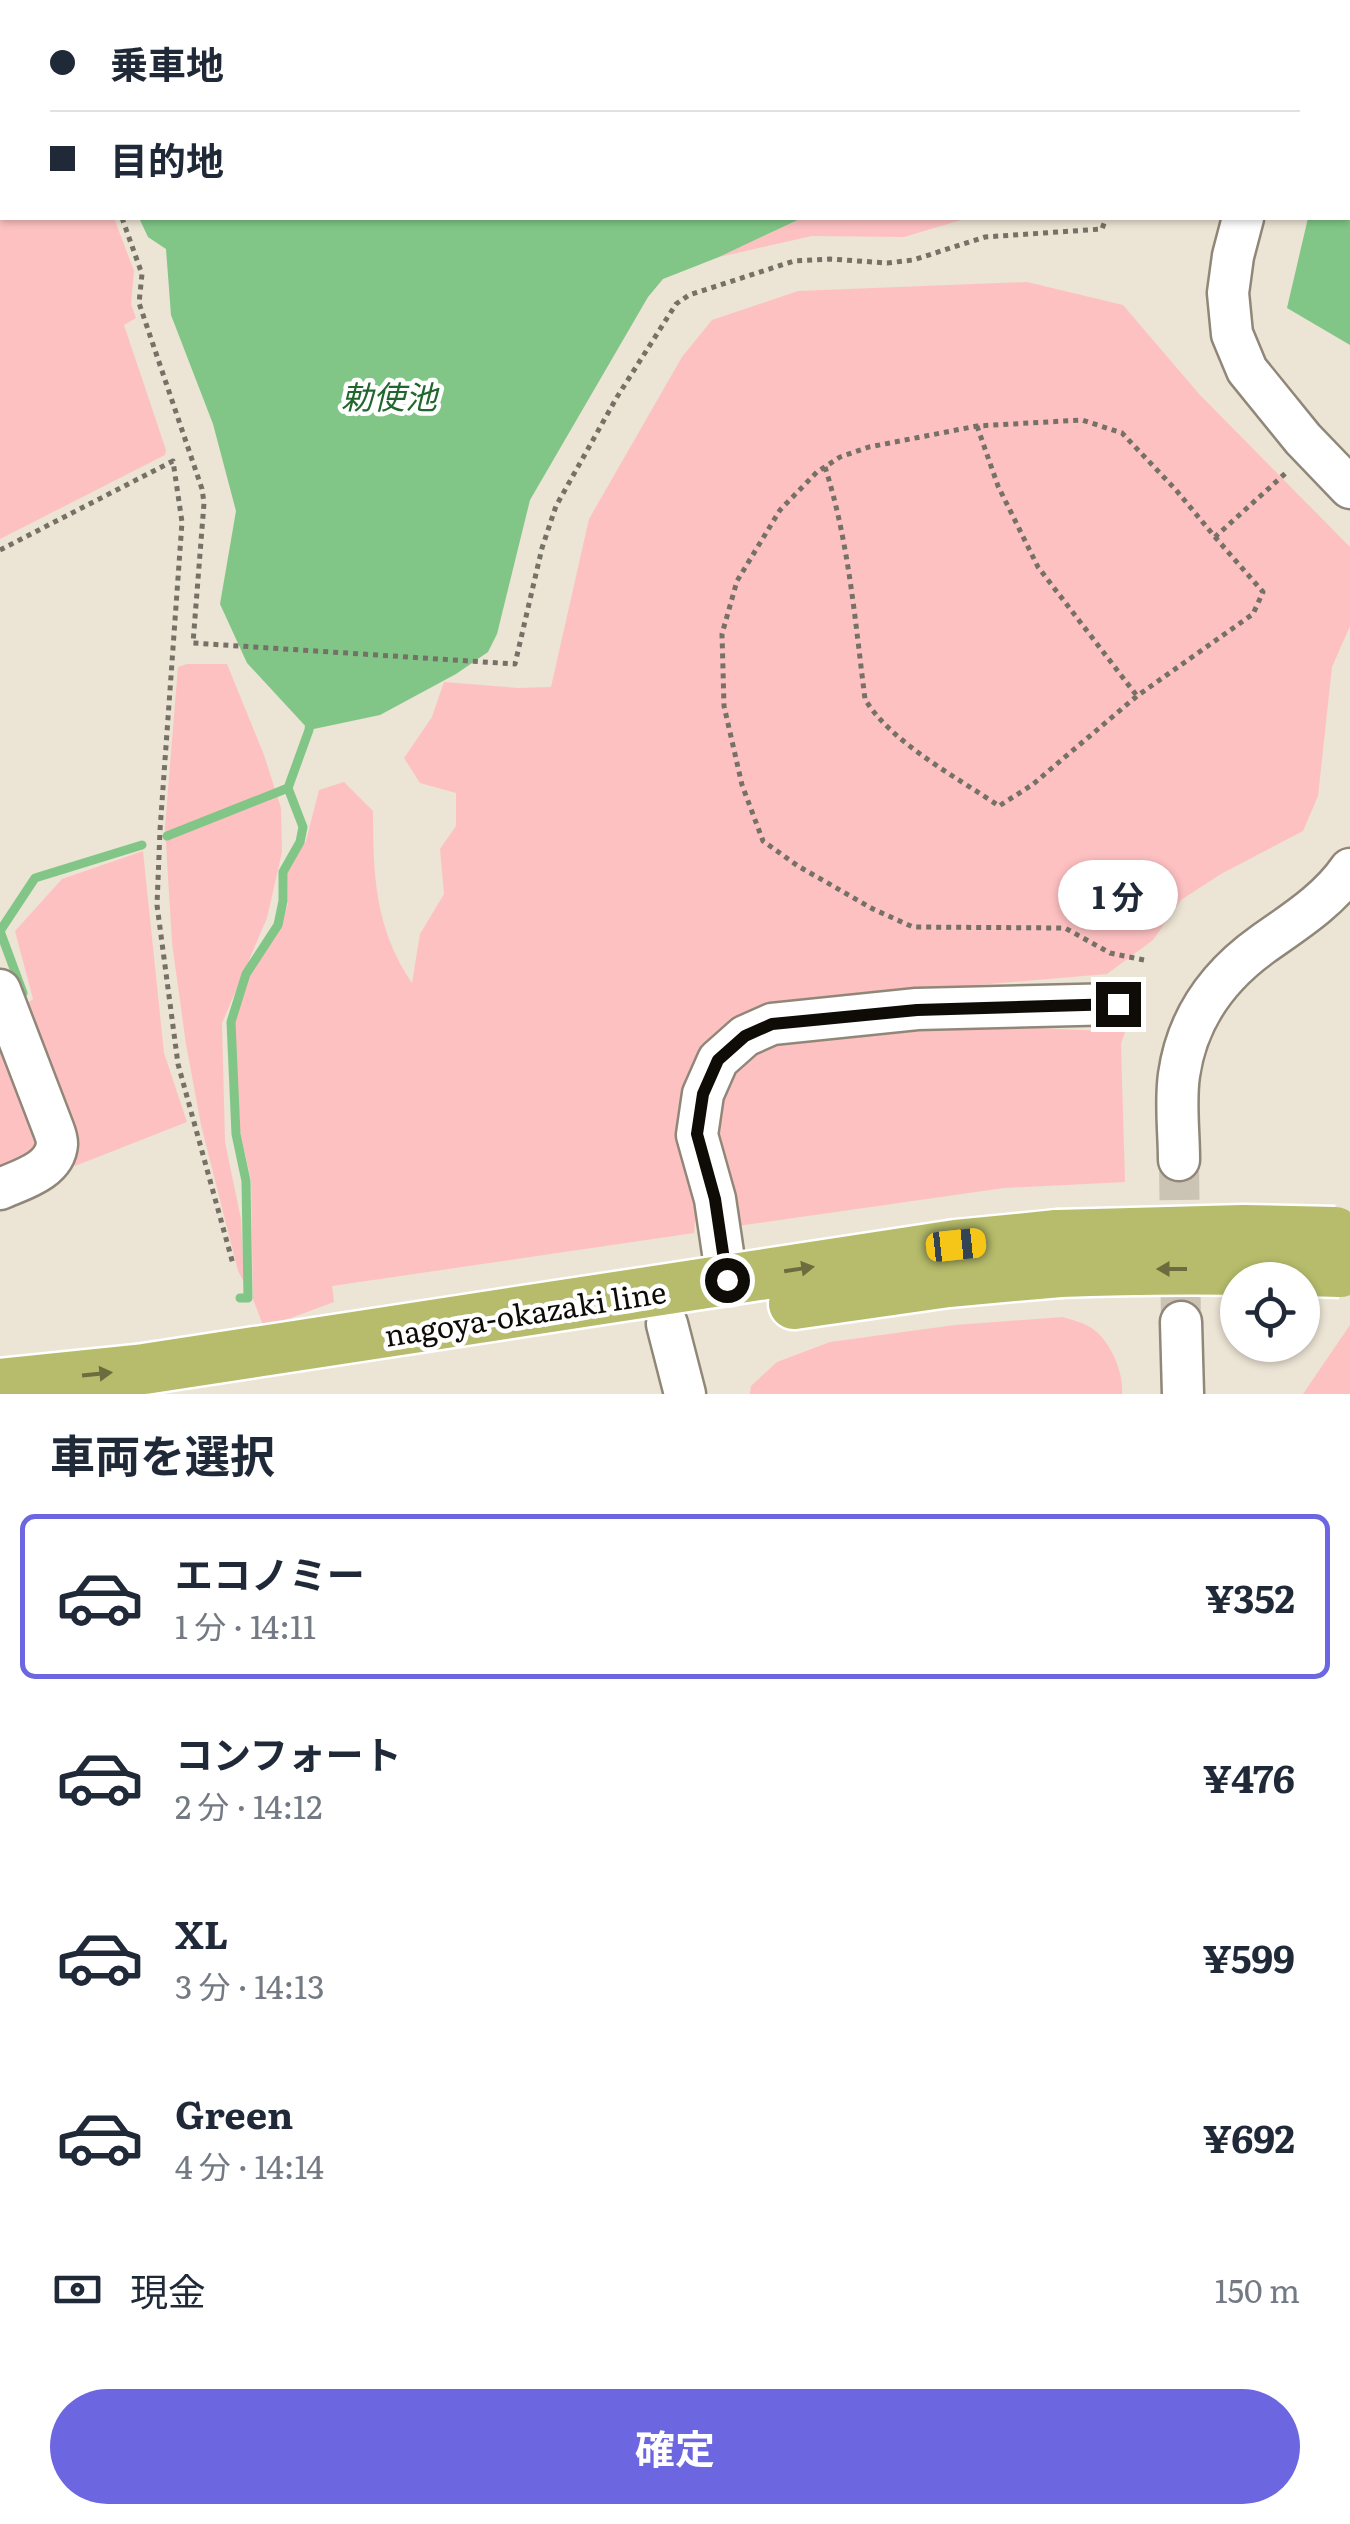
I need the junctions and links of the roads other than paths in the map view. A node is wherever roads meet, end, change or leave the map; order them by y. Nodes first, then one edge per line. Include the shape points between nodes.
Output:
1 (1242, 220) edge
2 (1350, 488) edge
3 (1350, 869) edge
4 (0, 990) edge
5 (1118, 1004) dead end
6 (1179, 1160) tunnel mouth
7 (0, 1189) edge
8 (1344, 1252) edge
9 (1059, 1253) junction
10 (727, 1280) junction
11 (1181, 1322) tunnel mouth
12 (667, 1324) junction
13 (0, 1384) edge
14 (206, 1394) edge
15 (684, 1394) edge
16 (1183, 1394) edge

1 - 2 street via 1228,293 1232,334 1247,370
3 - 6 street via 1310,911 1240,960 1197,1014 1178,1078
4 - 7 street via 57,1144 39,1172
5 - 10 street via 917,1010 772,1024 745,1036 718,1060 703,1094 697,1134
8 - 9 main road, nagoya-okazaki line, bridge via 1238,1268 1135,1268
10 -> 9 main road, nagoya-okazaki line via 956,1245
9 - 12 main road, nagoya-okazaki line via 948,1282
13 -> 10 main road, nagoya-okazaki line via 144,1369
11 - 16 street
12 - 14 main road, nagoya-okazaki line
12 - 15 street

